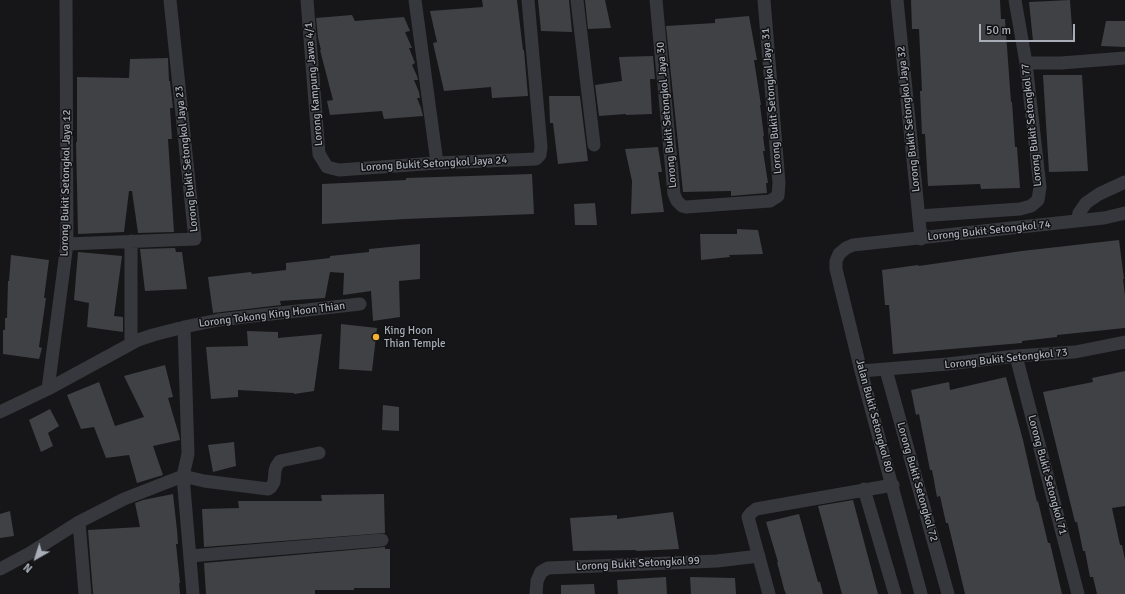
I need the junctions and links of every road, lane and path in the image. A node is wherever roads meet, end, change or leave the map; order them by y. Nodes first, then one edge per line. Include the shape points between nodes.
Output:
1 (66, 0) edge
2 (170, 0) edge
3 (308, 0) edge
4 (415, 0) edge
5 (528, 0) edge
6 (577, 0) edge
7 (656, 0) edge
8 (764, 0) edge
9 (897, 0) edge
10 (1016, 0) edge
11 (1125, 58) edge
12 (1026, 63) junction
13 (594, 145) dead end
14 (437, 163) junction
15 (327, 167) joint
16 (1125, 182) edge
17 (774, 200) joint
18 (1125, 213) edge
19 (919, 216) junction
20 (1077, 221) junction
21 (921, 239) junction
22 (131, 242) junction
23 (67, 244) junction
24 (853, 245) joint
25 (360, 304) dead end
26 (184, 326) junction
27 (1125, 342) edge
28 (131, 344) junction
29 (1016, 356) junction
30 (886, 370) junction
31 (861, 371) junction
32 (48, 389) junction
33 (0, 412) edge
34 (319, 453) dead end
35 (183, 476) junction
36 (893, 485) junction
37 (864, 489) junction
38 (79, 522) junction
39 (382, 540) dead end
40 (190, 556) junction
41 (759, 556) junction
42 (0, 569) edge
43 (85, 594) edge
44 (193, 594) edge
45 (536, 594) edge
46 (769, 594) edge
47 (895, 594) edge
48 (921, 594) edge
49 (948, 594) edge
50 (1078, 594) edge

1 - 23 street, Lorong Bukit Setongkol Jaya 12
2 - 22 street, Lorong Bukit Setongkol Jaya 23 via 195,239
3 - 15 street, Lorong Kampung Jawa 4/1 via 319,154
4 - 14 street
5 - 14 street, Lorong Bukit Setongkol Jaya 24 via 540,155 536,159
6 - 13 street
7 - 17 street, Lorong Bukit Setongkol Jaya 30 via 674,194 677,201 686,207
8 - 17 street, Lorong Bukit Setongkol Jaya 31 via 779,183 778,196
9 - 19 street, Lorong Bukit Setongkol Jaya 32
10 - 12 street, Lorong Bukit Setongkol 77
11 - 12 street
12 - 19 street, Lorong Bukit Setongkol 77 via 1040,187 1038,200 1031,206 1020,209
14 - 15 street, Lorong Bukit Setongkol Jaya 24 via 339,170
16 - 20 street via 1086,203
18 - 20 street, Lorong Bukit Setongkol 74
19 - 21 street, Lorong Bukit Setongkol Jaya 32
20 - 21 street, Lorong Bukit Setongkol 74
21 - 24 street, Lorong Bukit Setongkol 74
22 - 23 street, Lorong Bukit Setongkol Jaya 23
22 - 28 street
23 - 32 street, Lorong Bukit Setongkol Jaya 12
24 - 31 street, Jalan Bukit Setongkol 80 via 840,254 836,261 836,269
25 - 26 street, Lorong Tokong King Hoon Thian
26 - 28 street, Lorong Tokong King Hoon Thian
26 - 35 street via 188,454
27 - 29 street, Lorong Bukit Setongkol 73 via 1075,352
28 - 32 street, Lorong Tokong King Hoon Thian
29 - 30 street, Lorong Bukit Setongkol 73
29 - 50 street, Lorong Bukit Setongkol 71
30 - 31 street, Lorong Bukit Setongkol 73
30 - 49 street, Lorong Bukit Setongkol 72
31 - 36 street, Jalan Bukit Setongkol 80
32 - 33 street, Lorong Tokong King Hoon Thian
34 - 35 street via 280,461 271,488 204,481
35 - 38 street via 124,499
35 - 40 street
36 - 37 street
36 - 48 street, Jalan Bukit Setongkol 80
37 - 41 street via 756,509 748,517
37 - 47 street
38 - 42 street
38 - 43 street
39 - 40 street
40 - 44 street
41 - 45 street, Lorong Bukit Setongkol 99 via 717,561 548,568 541,572
41 - 46 street

